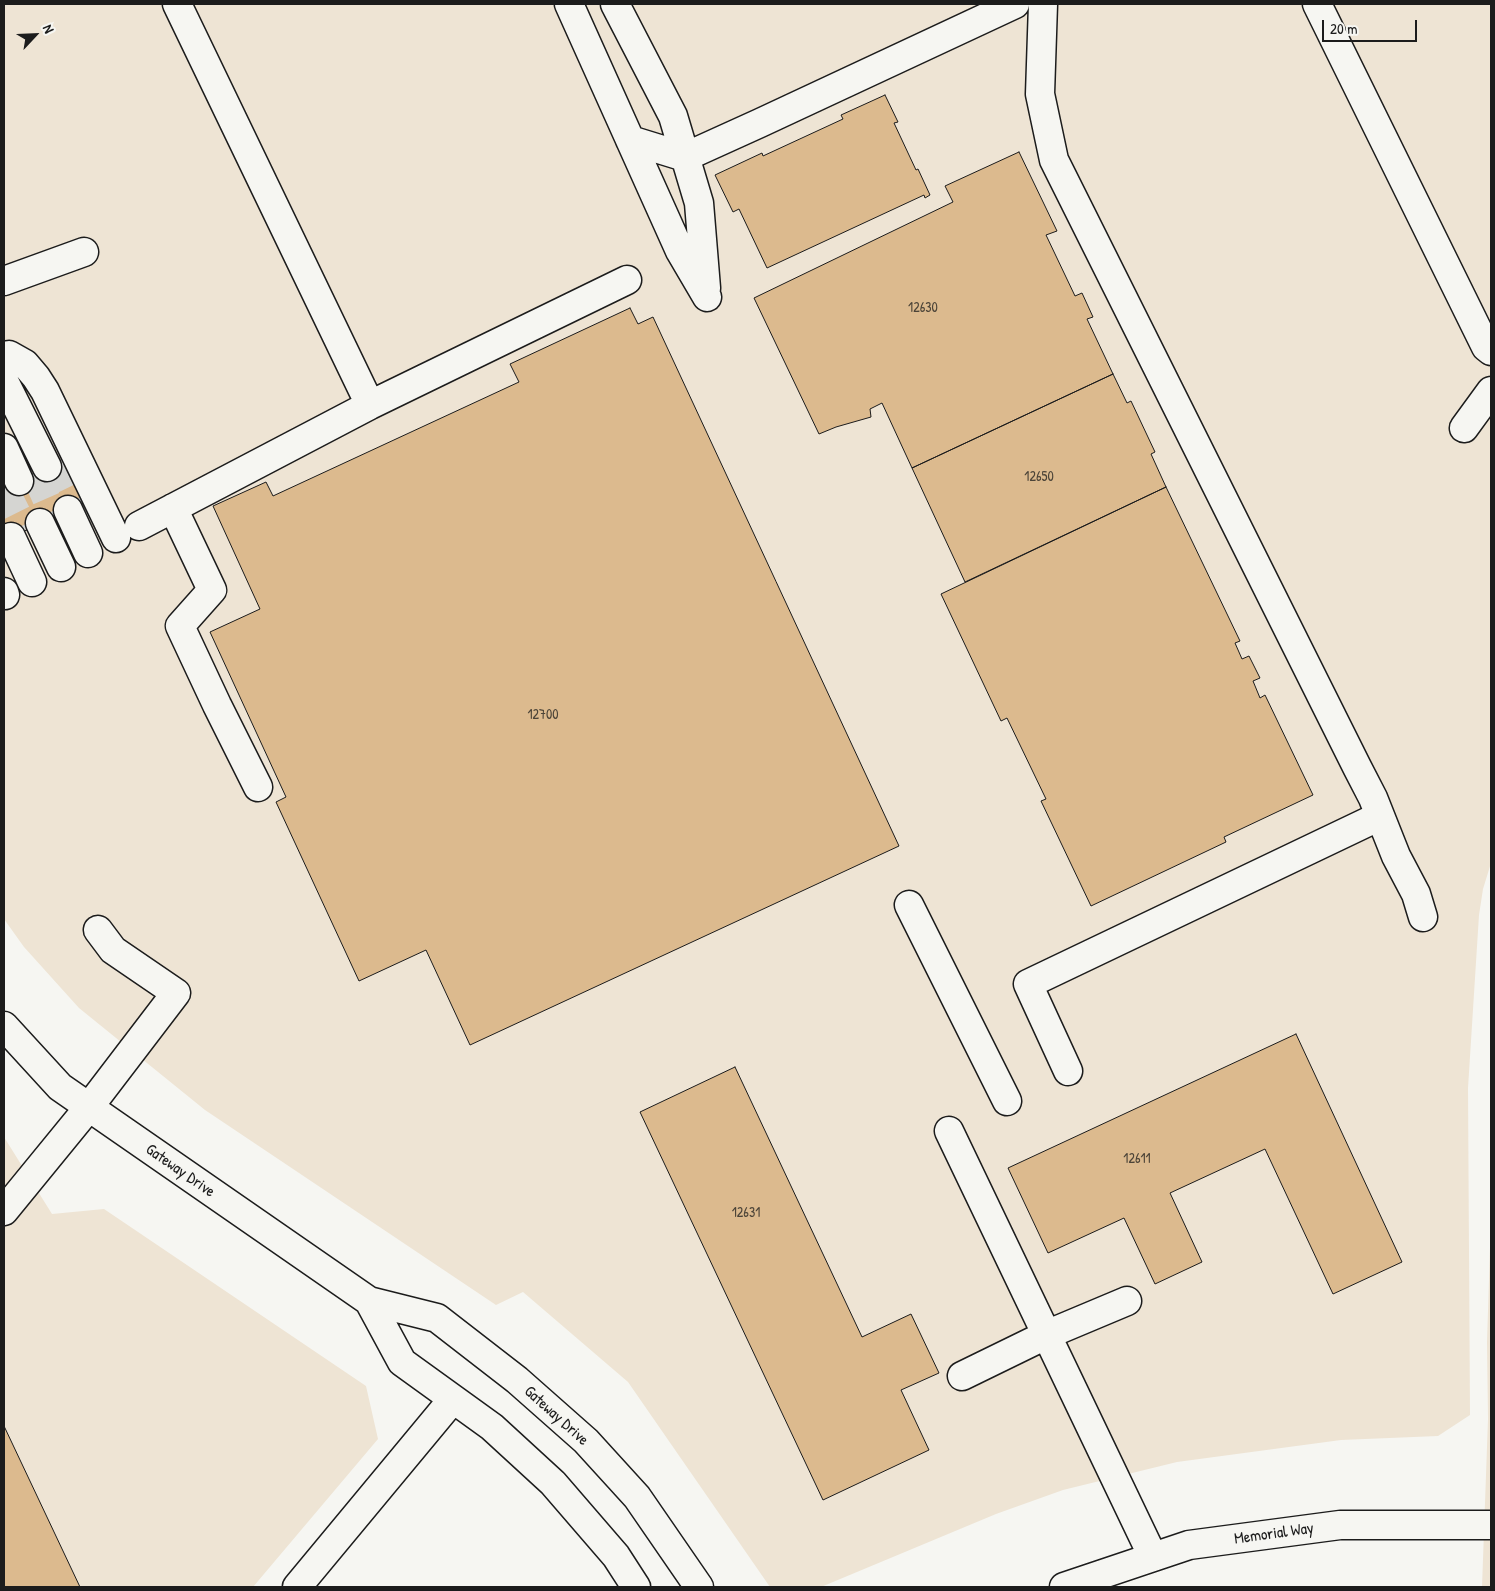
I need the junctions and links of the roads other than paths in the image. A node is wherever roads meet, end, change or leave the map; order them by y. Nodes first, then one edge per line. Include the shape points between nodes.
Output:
1 (177, 4) edge
2 (569, 4) edge
3 (615, 4) edge
4 (1015, 4) edge
5 (1043, 4) edge
6 (1317, 4) edge
7 (630, 140) junction
8 (684, 157) junction
9 (84, 252) dead end
10 (627, 280) dead end
11 (4, 281) edge
12 (1491, 351) edge
13 (5, 365) edge
14 (1491, 391) edge
15 (370, 404) junction
16 (4, 411) edge
17 (1464, 428) dead end
18 (4, 448) edge
19 (28, 476) edge
20 (173, 508) junction
21 (40, 525) edge
22 (62, 565) edge
23 (258, 787) dead end
24 (1380, 816) junction
25 (909, 904) dead end
26 (1423, 917) dead end
27 (98, 930) dead end
28 (4, 1026) edge
29 (1068, 1071) dead end
30 (1007, 1101) dead end
31 (89, 1107) junction
32 (948, 1131) dead end
33 (4, 1210) edge
34 (369, 1301) junction
35 (1127, 1301) dead end
36 (1046, 1335) junction
37 (962, 1376) dead end
38 (453, 1399) junction
39 (1491, 1525) edge
40 (1153, 1557) junction
41 (297, 1587) edge
42 (636, 1587) edge
43 (700, 1587) edge
44 (1064, 1587) edge

1 - 15 street
2 - 7 street
3 - 8 street via 673,116
4 - 8 street
5 - 24 street via 1040,94 1054,160
6 - 12 street via 1486,347
7 - 8 street
7 - 8 street via 680,252 707,298 699,204
9 - 11 street
10 - 15 street
13 - 19 street
13 - 22 street via 25,364 45,391
14 - 17 street
15 - 20 street
16 - 19 street
18 - 19 street
20 - 22 street
20 - 23 street via 212,590 180,626
21 - 22 street
21 - 22 street
24 - 26 street via 1416,894
24 - 29 street via 1028,984
25 - 30 street
27 - 31 street via 113,950 176,993
28 - 31 street, Gateway Drive via 60,1087
31 - 33 street
31 - 34 street, Gateway Drive
32 - 36 street
34 - 38 street, Gateway Drive via 402,1362
34 - 43 street, Gateway Drive via 436,1318 517,1380 586,1441 637,1498
35 - 36 street
36 - 37 street
36 - 40 street
38 - 41 street
38 - 42 street, Gateway Drive via 492,1427 553,1483 616,1556
39 - 40 street, Memorial Way via 1340,1525 1188,1546
40 - 44 street, Memorial Way

